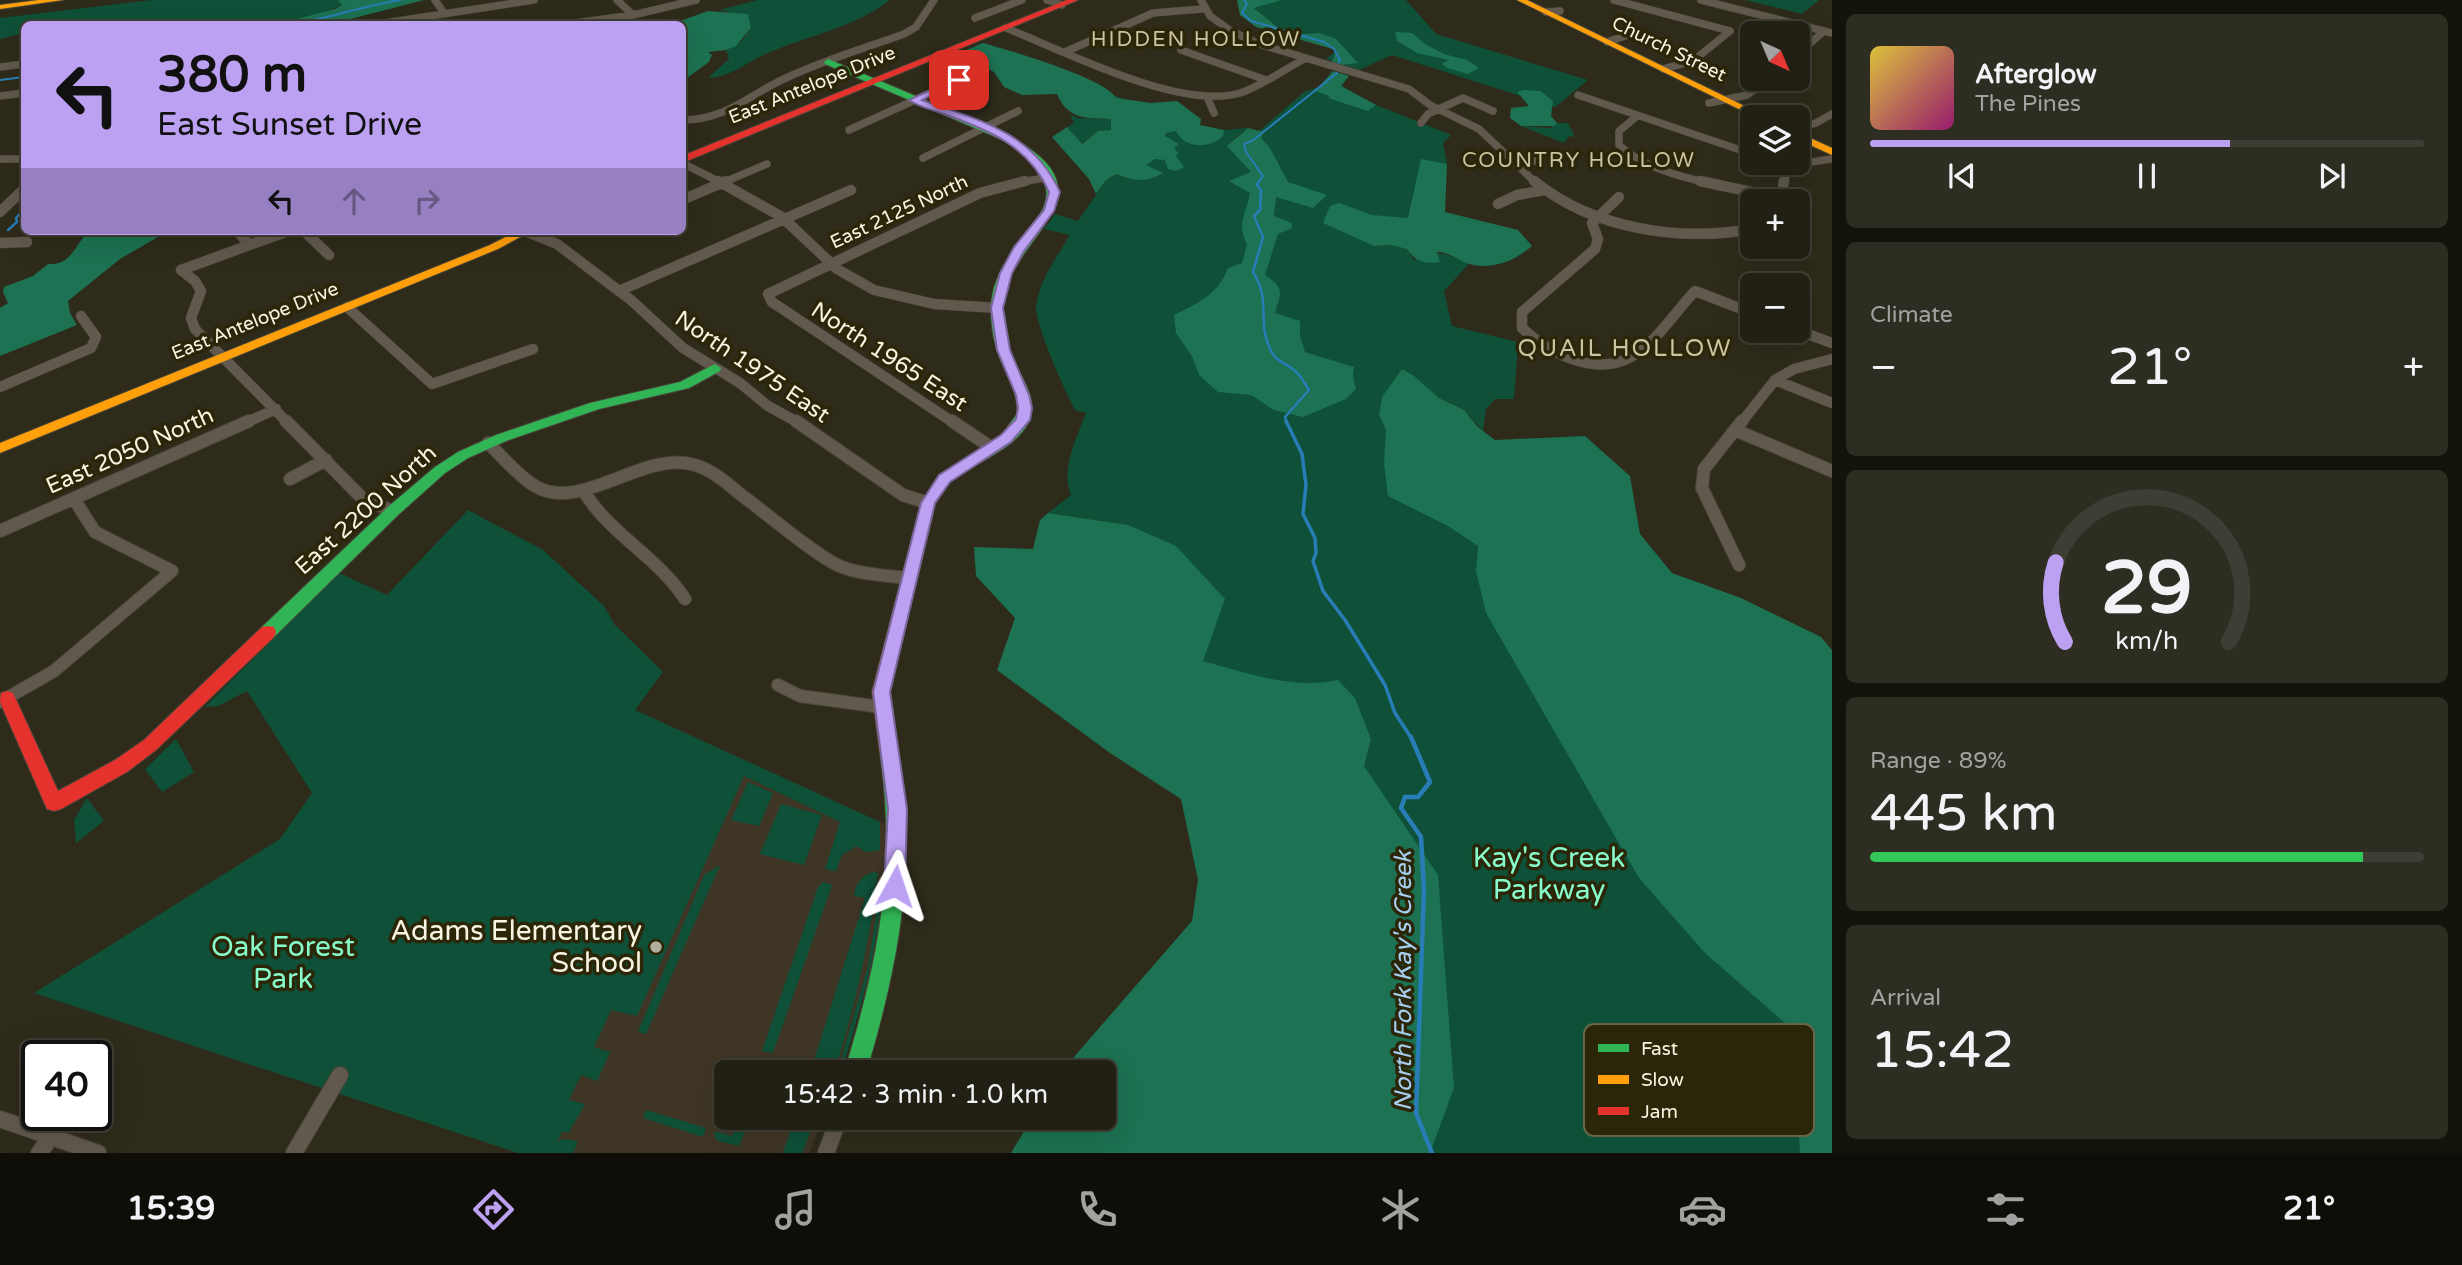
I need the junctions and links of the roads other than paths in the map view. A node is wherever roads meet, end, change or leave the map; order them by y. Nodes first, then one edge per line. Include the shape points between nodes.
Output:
1 (58, 0) edge
2 (435, 0) edge
3 (534, 0) edge
4 (617, 0) edge
5 (934, 0) edge
6 (1022, 0) edge
7 (1521, 0) edge
8 (1614, 0) edge
9 (1701, 0) edge
10 (699, 1) edge
11 (1061, 2) edge
12 (1202, 4) edge
13 (0, 7) edge
14 (980, 8) dead end
15 (990, 12) junction
16 (443, 13) junction
17 (435, 15) junction
18 (633, 15) junction
19 (975, 18) dead end
20 (397, 21) edge
21 (436, 21) edge
22 (590, 21) edge
23 (1006, 28) junction
24 (1632, 30) dead end
25 (1828, 32) edge
26 (1607, 42) junction
27 (1810, 45) edge
28 (1181, 50) dead end
29 (1065, 51) junction
30 (1306, 58) junction
31 (828, 62) junction
32 (21, 64) edge
33 (0, 67) edge
34 (1663, 69) junction
35 (959, 80) dead end
36 (1266, 80) junction
37 (873, 82) junction
38 (1755, 91) edge
39 (21, 93) edge
40 (1578, 95) dead end
41 (0, 96) edge
42 (1207, 97) junction
43 (914, 100) junction
44 (1725, 100) junction
45 (1709, 103) dead end
46 (1740, 107) edge
47 (1438, 109) junction
48 (1018, 111) dead end
49 (1493, 111) dead end
50 (1214, 113) dead end
51 (1832, 114) edge
52 (1636, 117) junction
53 (686, 120) edge
54 (1420, 123) dead end
55 (1810, 125) edge
56 (987, 126) junction
57 (849, 130) dead end
58 (1810, 141) edge
59 (1740, 150) edge
60 (1832, 152) edge
61 (923, 158) dead end
62 (0, 159) edge
63 (21, 159) edge
64 (1832, 159) edge
65 (686, 160) edge
66 (1513, 161) junction
67 (1541, 161) dead end
68 (686, 164) edge
69 (767, 164) dead end
70 (1810, 164) edge
71 (1050, 177) junction
72 (722, 185) junction
73 (850, 190) dead end
74 (1545, 190) junction
75 (1740, 191) edge
76 (1619, 197) dead end
77 (20, 198) edge
78 (686, 198) edge
79 (1498, 204) dead end
80 (0, 212) edge
81 (1598, 216) junction
82 (785, 219) junction
83 (1740, 231) edge
84 (241, 235) edge
85 (276, 235) edge
86 (308, 235) edge
87 (517, 235) edge
88 (535, 235) edge
89 (27, 242) dead end
90 (0, 243) edge
91 (250, 244) junction
92 (329, 255) dead end
93 (831, 264) junction
94 (619, 291) junction
95 (768, 294) joint
96 (347, 307) junction
97 (997, 308) junction
98 (1740, 308) edge
99 (81, 316) dead end
100 (1810, 335) edge
101 (1832, 343) edge
102 (533, 349) dead end
103 (224, 356) junction
104 (1832, 359) edge
105 (715, 368) junction
106 (1775, 380) junction
107 (0, 387) edge
108 (1832, 403) edge
109 (276, 410) junction
110 (1735, 430) junction
111 (488, 443) junction
112 (0, 448) edge
113 (992, 448) junction
114 (326, 460) junction
115 (1832, 471) edge
116 (290, 479) dead end
117 (589, 488) junction
118 (74, 499) junction
119 (928, 503) junction
120 (393, 511) junction
121 (0, 531) edge
122 (1739, 565) dead end
123 (908, 578) junction
124 (685, 598) dead end
125 (778, 685) dead end
126 (4, 700) edge
127 (881, 706) junction
128 (859, 1060) edge
129 (340, 1074) dead end
130 (0, 1119) edge
131 (835, 1130) edge
132 (52, 1136) junction
133 (39, 1153) edge
134 (98, 1153) edge
135 (294, 1153) edge
136 (826, 1153) edge

1 - 13 street
2 - 16 street
3 - 16 street
4 - 18 street
5 - 31 street via 916,27
6 - 15 street
7 - 26 street, Church Street via 1553,11
8 - 34 street via 1730,31 1693,61
9 - 25 street
10 - 18 street
11 - 23 street, East Antelope Drive
12 - 29 street via 1153,13
12 - 30 street via 1229,30
14 - 15 street
15 - 19 street
16 - 17 street
17 - 20 street
17 - 21 street
18 - 22 street
23 - 29 street
23 - 37 street, East Antelope Drive
24 - 26 street via 1622,39
25 - 27 street
26 - 34 street, Church Street
28 - 36 street
29 - 42 street via 1168,92
30 - 36 street
30 - 47 street via 1399,85
31 - 37 street
31 - 53 street via 785,78 714,118
32 - 33 street
34 - 44 street, Church Street
35 - 43 street
36 - 42 street via 1234,94
37 - 43 street
37 - 65 street, East Antelope Drive
38 - 44 street
39 - 41 street
40 - 52 street
42 - 50 street
43 - 56 street
43 - 57 street
44 - 45 street
44 - 46 street, Church Street
47 - 49 street via 1463,98
47 - 54 street
47 - 66 street via 1476,126
48 - 56 street
51 - 55 street
52 - 59 street
52 - 75 street via 1618,137 1630,155 1685,178
56 - 61 street
56 - 71 street via 1031,154
58 - 60 street
62 - 63 street
64 - 70 street
66 - 67 street
66 - 74 street
68 - 72 street
69 - 72 street
71 - 93 street, East 2125 North via 992,188
71 - 97 street via 1053,201 1006,273
72 - 78 street
72 - 82 street
73 - 82 street
74 - 79 street
74 - 81 street
76 - 81 street
77 - 80 street
81 - 83 street via 1670,233
81 - 98 street via 1592,223 1598,239 1595,248 1522,312 1522,328 1536,341 1580,361 1607,363 1629,359 1695,291
82 - 93 street
82 - 94 street
84 - 91 street
85 - 91 street
86 - 92 street
87 - 96 street, East Antelope Drive
88 - 94 street, North 1975 East via 557,244
89 - 90 street
91 - 103 street via 181,270 201,291 191,318 195,329
93 - 95 street, East 2125 North
93 - 97 street via 863,285 906,300
94 - 105 street, North 1975 East via 683,348
95 - 113 street, North 1965 East via 772,302
96 - 102 street via 432,384
96 - 103 street, East Antelope Drive
97 - 113 street via 1003,350 1025,408 1016,430
99 - 107 street via 96,337 91,348
100 - 101 street
103 - 109 street
103 - 112 street, East Antelope Drive
104 - 106 street via 1794,369
105 - 111 street, East 2200 North via 684,385 595,406
105 - 119 street, North 1975 East via 903,495
106 - 108 street
106 - 110 street
109 - 114 street
109 - 118 street, East 2050 North
110 - 115 street
110 - 122 street via 1701,478
111 - 117 street via 536,487 563,494
111 - 120 street, East 2200 North via 440,470
113 - 119 street via 945,478
114 - 116 street
114 - 120 street via 365,500
117 - 123 street via 670,462 695,464 832,563
117 - 124 street via 601,515 675,580
118 - 121 street, East 2050 North
118 - 126 street via 94,532 172,571 54,671
119 - 123 street
120 - 126 street, East 2200 North via 136,757 54,803
123 - 127 street
125 - 127 street via 800,696
127 - 128 street via 898,809 897,863 887,954
129 - 135 street
130 - 132 street
131 - 136 street
132 - 133 street
132 - 134 street

